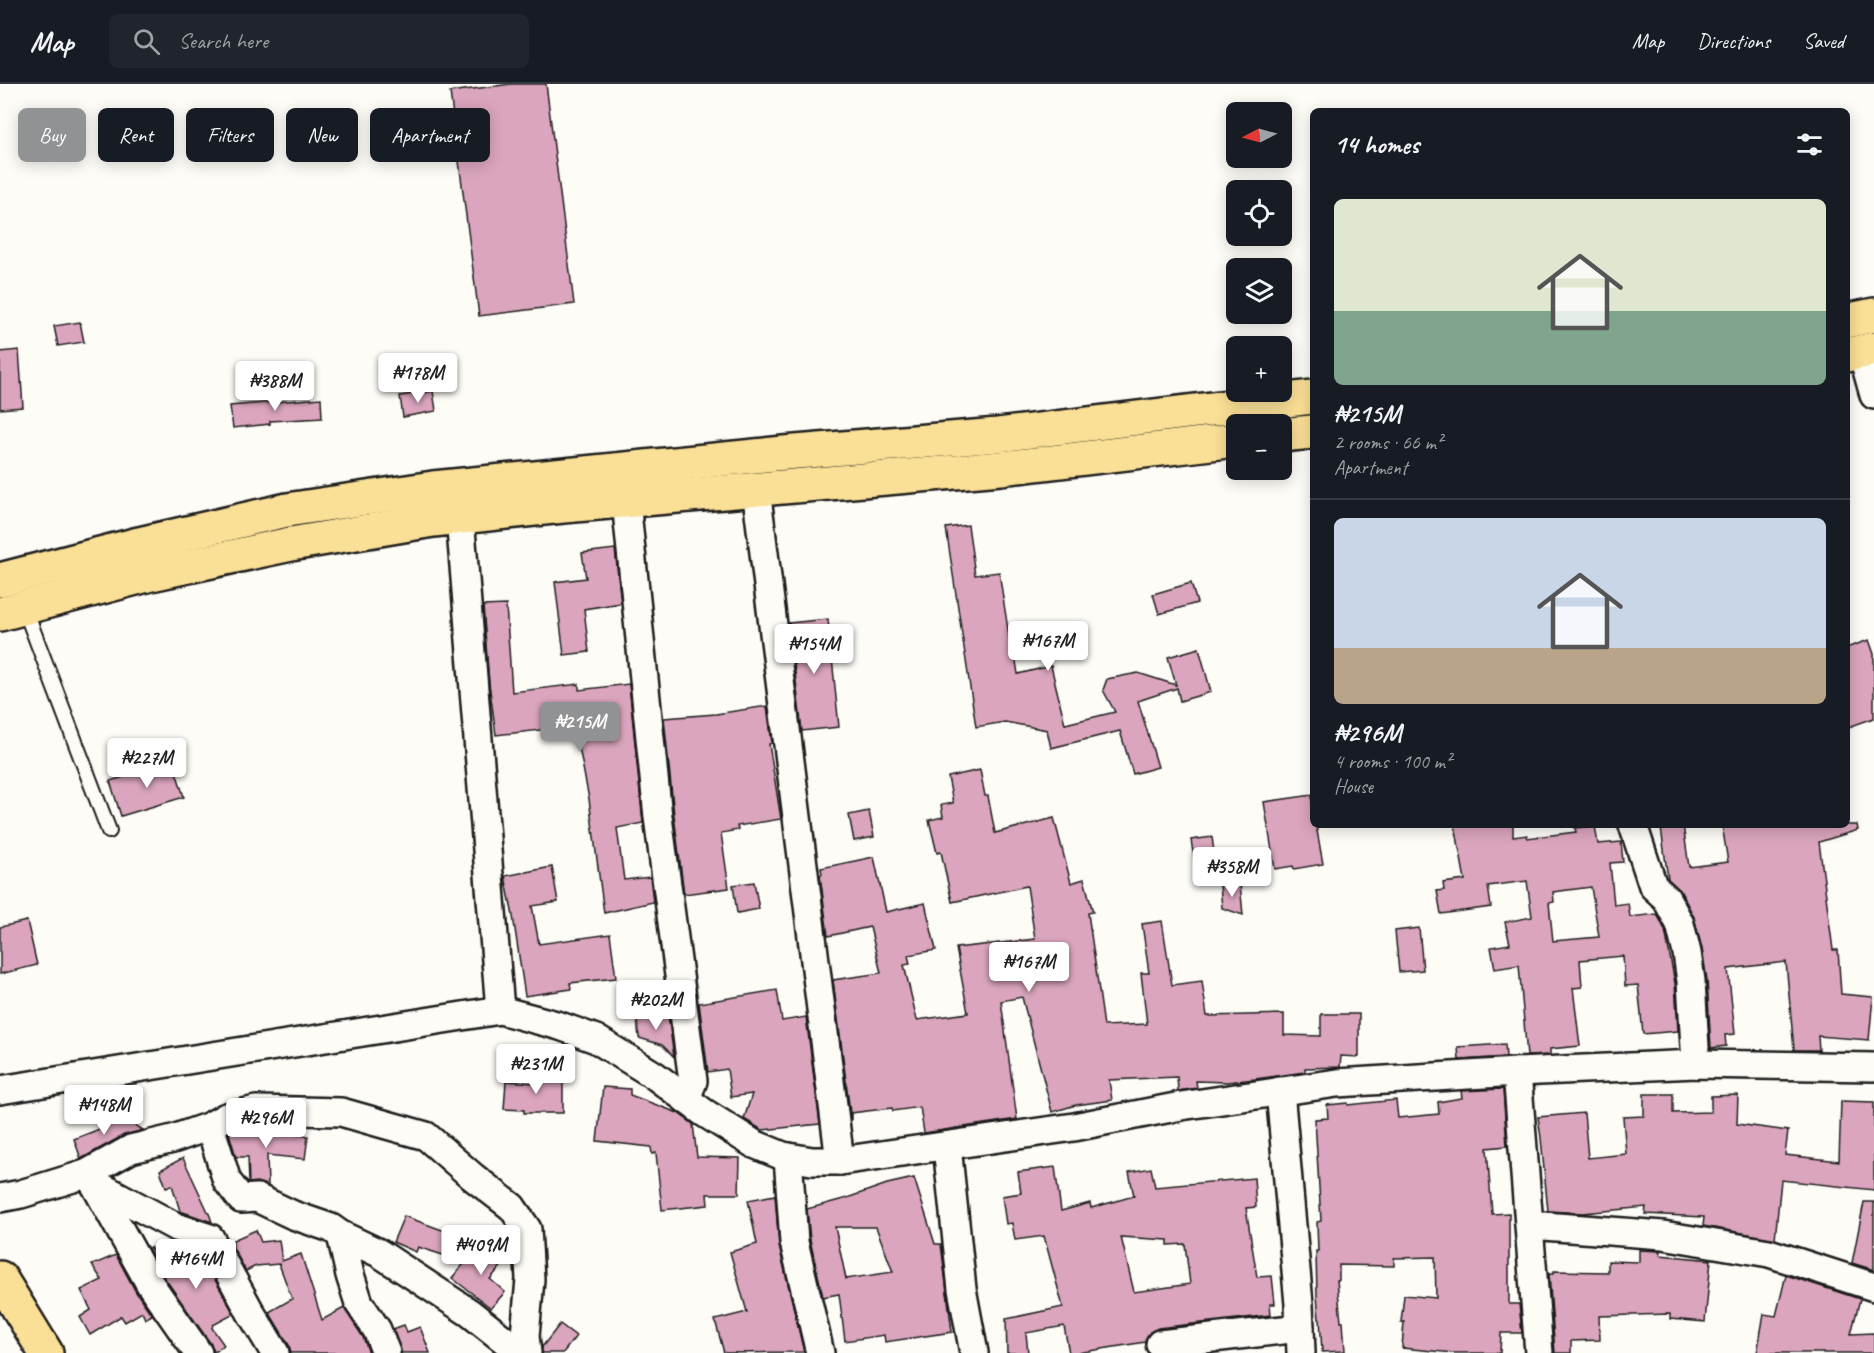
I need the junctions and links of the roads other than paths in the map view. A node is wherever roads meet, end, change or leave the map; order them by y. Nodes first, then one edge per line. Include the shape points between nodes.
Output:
1 (1874, 315) edge
2 (1850, 320) edge
3 (1861, 352) edge
4 (1874, 395) edge
5 (1310, 398) edge
6 (1310, 432) edge
7 (1292, 434) edge
8 (1226, 442) edge
9 (756, 489) junction
10 (626, 501) junction
11 (460, 518) junction
12 (0, 580) edge
13 (12, 611) edge
14 (1634, 828) edge
15 (109, 831) dead end
16 (500, 1010) junction
17 (1696, 1064) junction
18 (1874, 1067) edge
19 (1517, 1072) junction
20 (0, 1090) edge
21 (1280, 1091) junction
22 (686, 1099) junction
23 (210, 1126) junction
24 (947, 1146) junction
25 (788, 1157) junction
26 (840, 1161) junction
27 (90, 1179) junction
28 (0, 1198) edge
29 (1530, 1225) junction
30 (341, 1235) junction
31 (0, 1278) edge
32 (1874, 1287) edge
33 (0, 1321) edge
34 (1300, 1340) edge
35 (1160, 1344) dead end
36 (20, 1353) edge
37 (46, 1353) edge
38 (198, 1353) edge
39 (275, 1353) edge
40 (386, 1353) edge
41 (521, 1353) edge
42 (527, 1353) edge
43 (819, 1353) edge
44 (974, 1353) edge
45 (1539, 1353) edge

1 - 2 main road
3 - 4 street
5 - 12 main road via 998,435 433,488 287,510
6 - 7 main road
8 - 9 main road via 1001,468
9 - 10 main road
9 - 26 street
10 - 11 main road
10 - 22 street via 658,817 693,1081
11 - 13 main road via 291,544 151,574
11 - 16 street
13 - 15 lane
14 - 17 street via 1653,886 1666,898 1680,924 1691,981
16 - 20 street
16 - 22 street via 596,1039
17 - 18 street
17 - 19 street
19 - 21 street via 1337,1083
19 - 29 street
21 - 24 street
21 - 34 street
22 - 25 street via 754,1144
23 - 27 street via 131,1149
23 - 30 street via 227,1181 241,1198 257,1198
23 - 42 street via 226,1117 256,1110 310,1110 341,1112 426,1136 512,1207 527,1230
24 - 26 street
24 - 44 street via 962,1289
25 - 26 street
25 - 43 street via 794,1242
27 - 28 street
27 - 38 street via 150,1284
27 - 39 street via 176,1227 210,1238
29 - 32 street via 1663,1235 1769,1253
29 - 45 street
30 - 40 street via 359,1303 377,1330
30 - 41 street via 380,1253 470,1313
31 - 37 main road
33 - 36 main road
34 - 35 street

